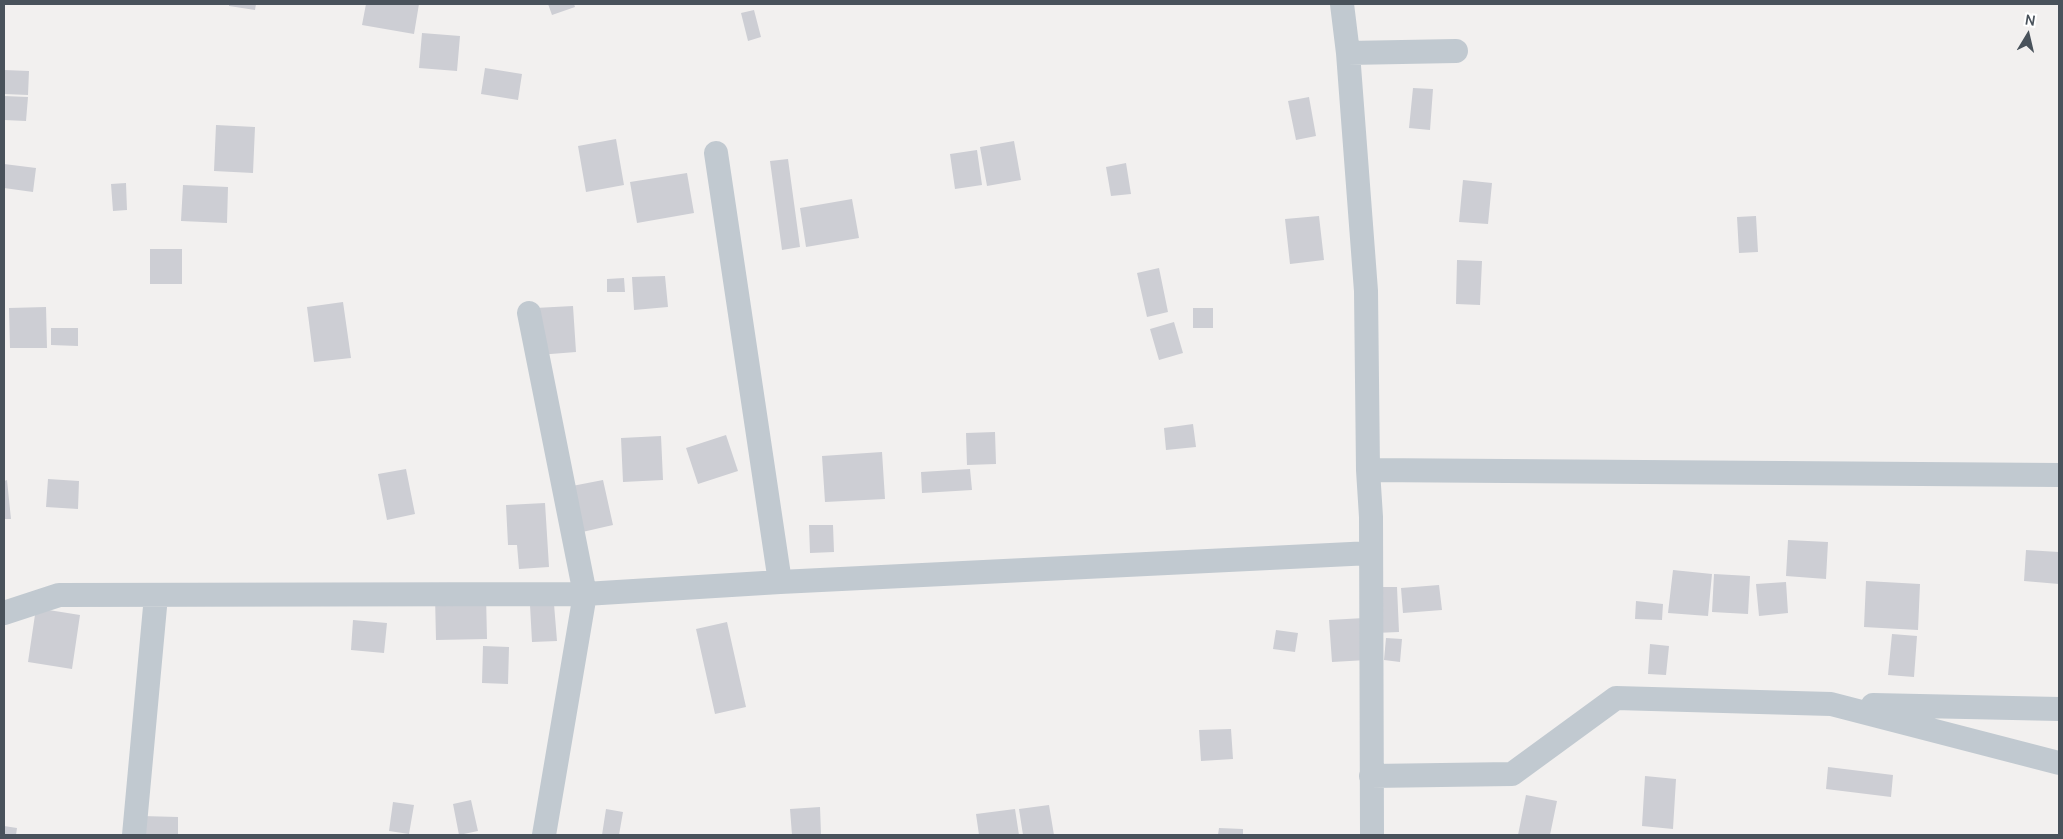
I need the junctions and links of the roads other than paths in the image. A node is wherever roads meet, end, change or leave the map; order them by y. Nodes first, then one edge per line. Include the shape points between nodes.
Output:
1 (1342, 4) edge
2 (1456, 51) dead end
3 (1348, 53) junction
4 (716, 153) dead end
5 (529, 313) dead end
6 (1368, 470) junction
7 (2059, 475) edge
8 (1371, 553) junction
9 (780, 582) junction
10 (585, 594) junction
11 (156, 596) junction
12 (4, 613) edge
13 (1831, 704) junction
14 (2059, 710) edge
15 (2059, 763) edge
16 (1371, 776) junction
17 (134, 835) edge
18 (544, 835) edge
19 (1372, 835) edge

1 - 3 street
2 - 3 street
3 - 6 street via 1366,291
4 - 9 street
5 - 10 street
6 - 7 street
6 - 8 street
8 - 9 street
8 - 16 street
9 - 10 street
10 - 11 street
10 - 18 street
11 - 12 street via 59,596
11 - 17 street
13 - 14 street
13 - 15 street
13 - 16 street via 1616,698 1512,774
16 - 19 street

